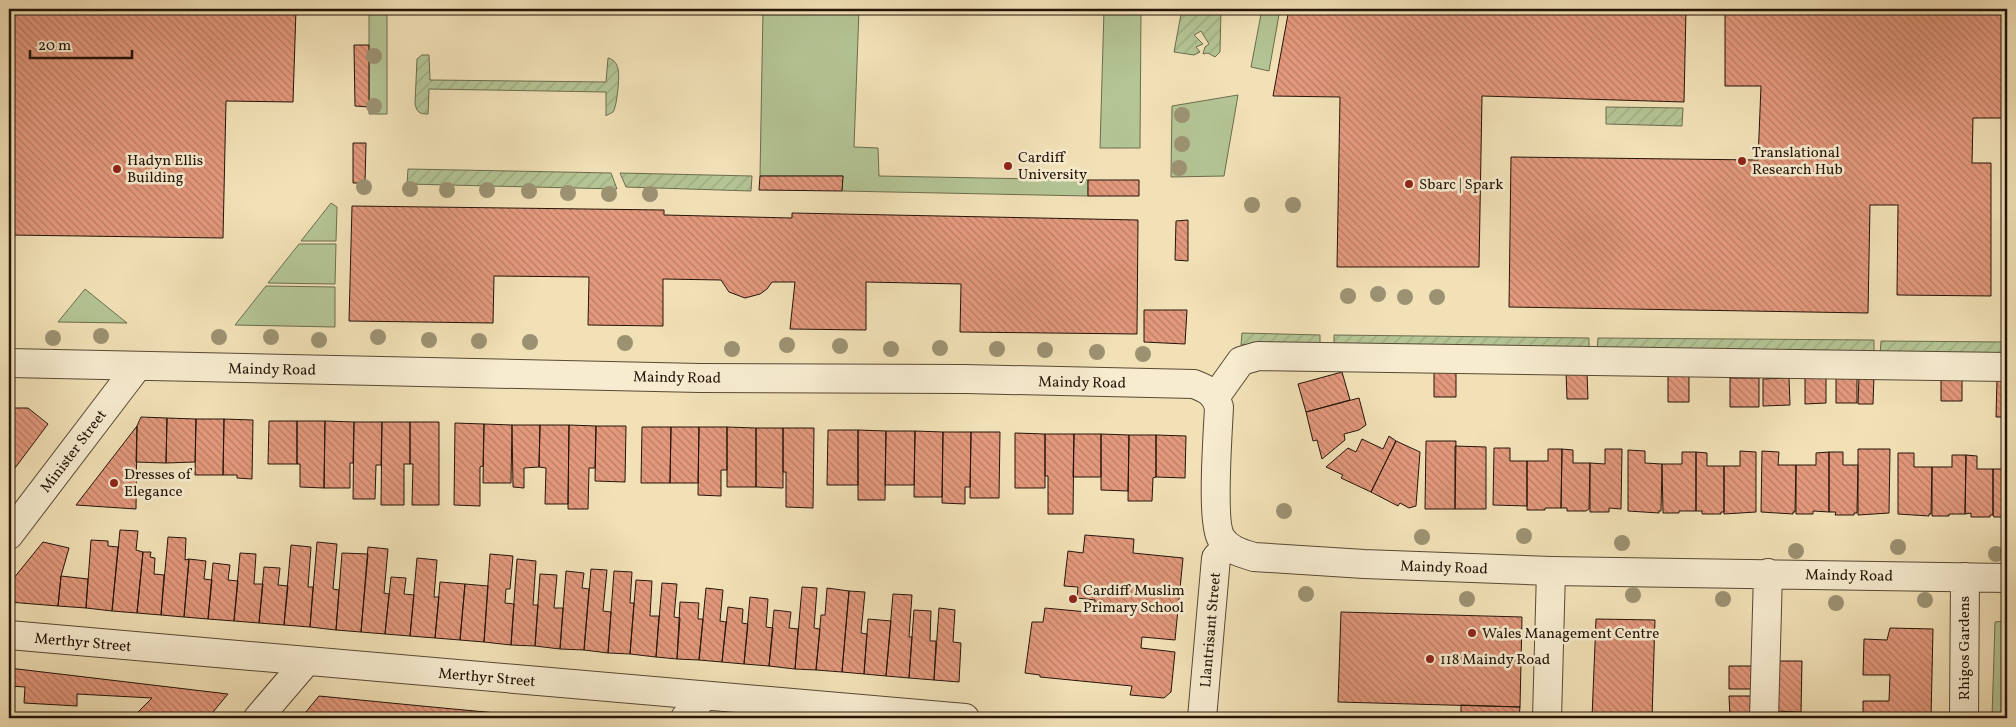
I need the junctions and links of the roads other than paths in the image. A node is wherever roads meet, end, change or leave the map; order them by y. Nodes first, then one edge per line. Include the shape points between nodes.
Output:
1 (9, 364) edge
2 (2007, 367) edge
3 (137, 368) junction
4 (1216, 396) junction
5 (9, 535) edge
6 (1227, 546) junction
7 (1551, 571) junction
8 (1768, 573) junction
9 (1965, 577) junction
10 (2007, 578) edge
11 (9, 635) edge
12 (306, 662) junction
13 (704, 696) junction
14 (258, 718) edge
15 (686, 718) edge
16 (965, 718) edge
17 (1202, 718) edge
18 (1547, 718) edge
19 (1764, 718) edge
20 (1964, 718) edge

1 - 3 street, Maindy Road
2 - 4 street via 1258,356 1240,362
3 - 4 street, Maindy Road via 1194,384
3 - 5 street, Minister Street
4 - 6 street via 1219,406 1216,502 1220,536
6 - 7 street, Maindy Road via 1254,556
6 - 17 street, Llantrisant Street via 1216,558
7 - 8 street, Maindy Road
7 - 18 street
8 - 9 street, Maindy Road
8 - 19 street
9 - 10 street, Maindy Road
9 - 20 street, Rhigos Gardens
11 - 12 street, Merthyr Street
12 - 13 street, Merthyr Street
12 - 14 street
13 - 15 street
13 - 16 street, Merthyr Street

